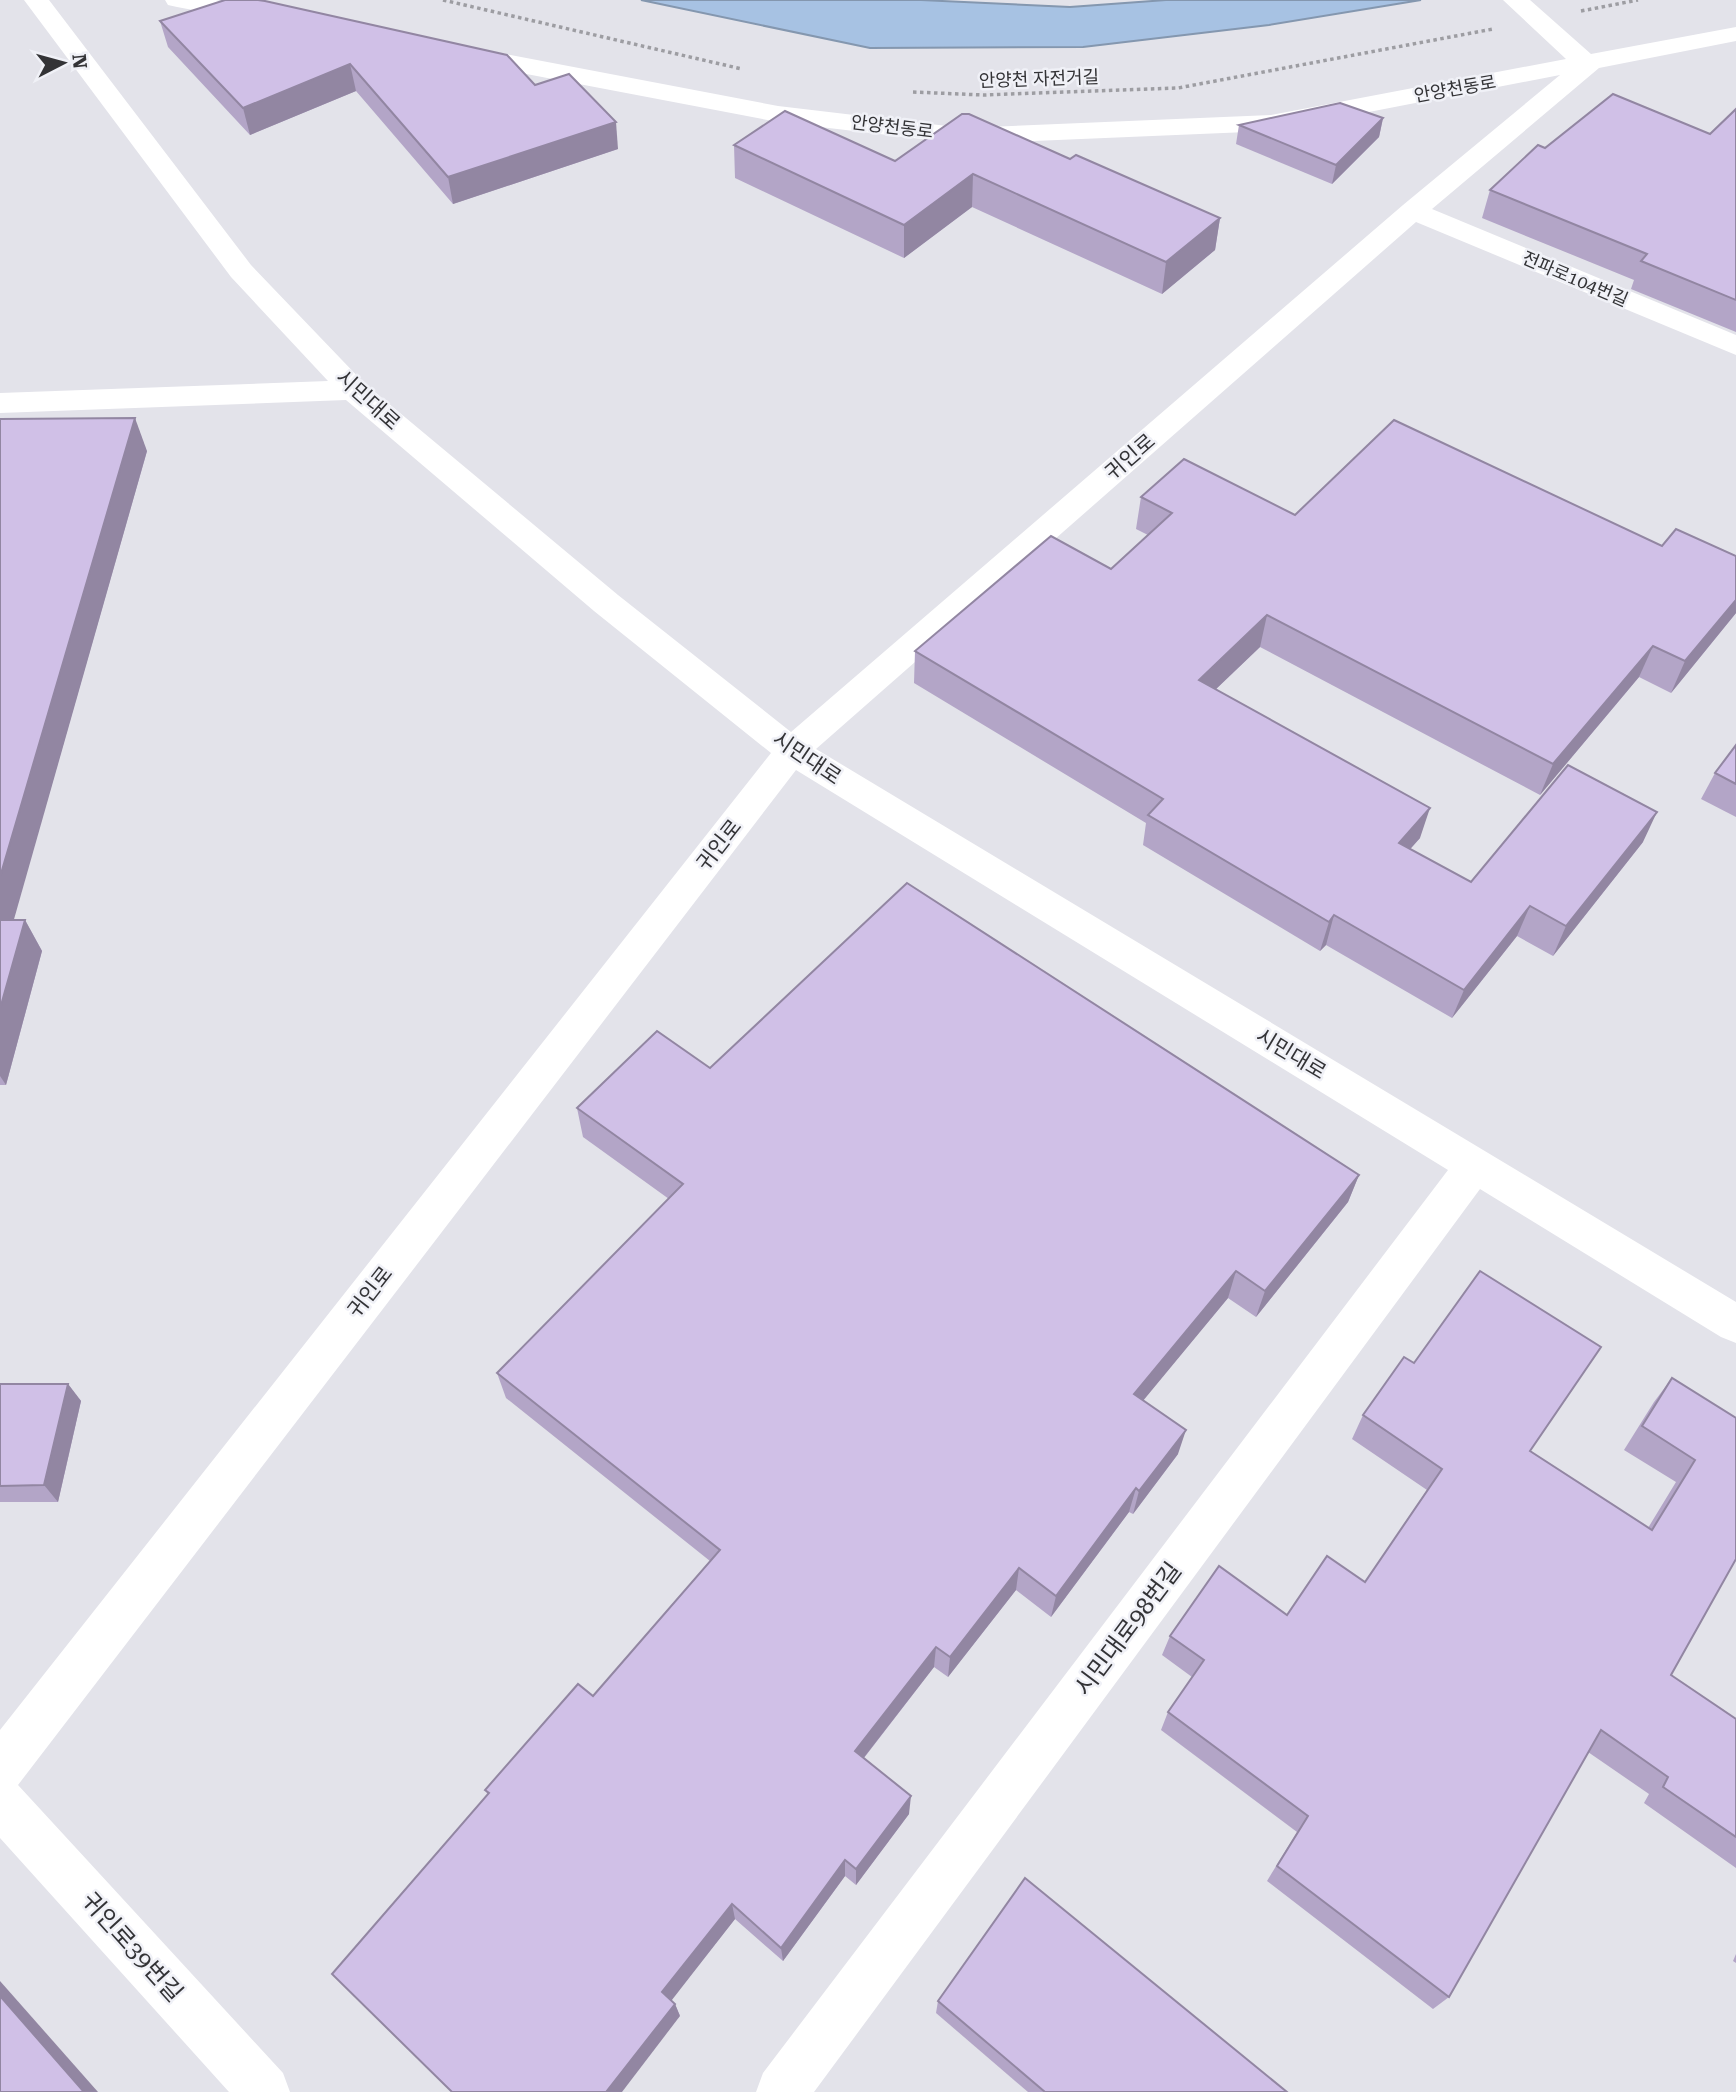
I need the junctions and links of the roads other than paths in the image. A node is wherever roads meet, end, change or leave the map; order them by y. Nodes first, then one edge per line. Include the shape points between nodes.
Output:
1 (36, 0) edge
2 (177, 0) edge
3 (1515, 0) edge
4 (286, 21) edge
5 (1736, 34) edge
6 (437, 49) edge
7 (1588, 65) junction
8 (1413, 211) junction
9 (1736, 346) edge
10 (353, 390) junction
11 (0, 403) edge
12 (792, 751) junction
13 (1474, 1166) junction
14 (1736, 1324) edge
15 (0, 1769) edge
16 (0, 1802) edge
17 (264, 2092) edge
18 (782, 2092) edge

1 - 10 street, 시민대로 via 241,271
2 - 4 street
3 - 7 street
5 - 7 street, 안양천동로
6 - 7 street, 안양천동로 via 778,114 964,136 1271,123
7 - 8 street, 귀인로
8 - 9 street, 전파로104번길
8 - 12 street, 귀인로
10 - 11 street
10 - 12 street, 시민대로 via 606,603
12 - 13 street, 시민대로
12 - 15 street, 귀인로
13 - 14 street, 시민대로
13 - 18 street, 시민대로98번길
16 - 17 street, 귀인로39번길

